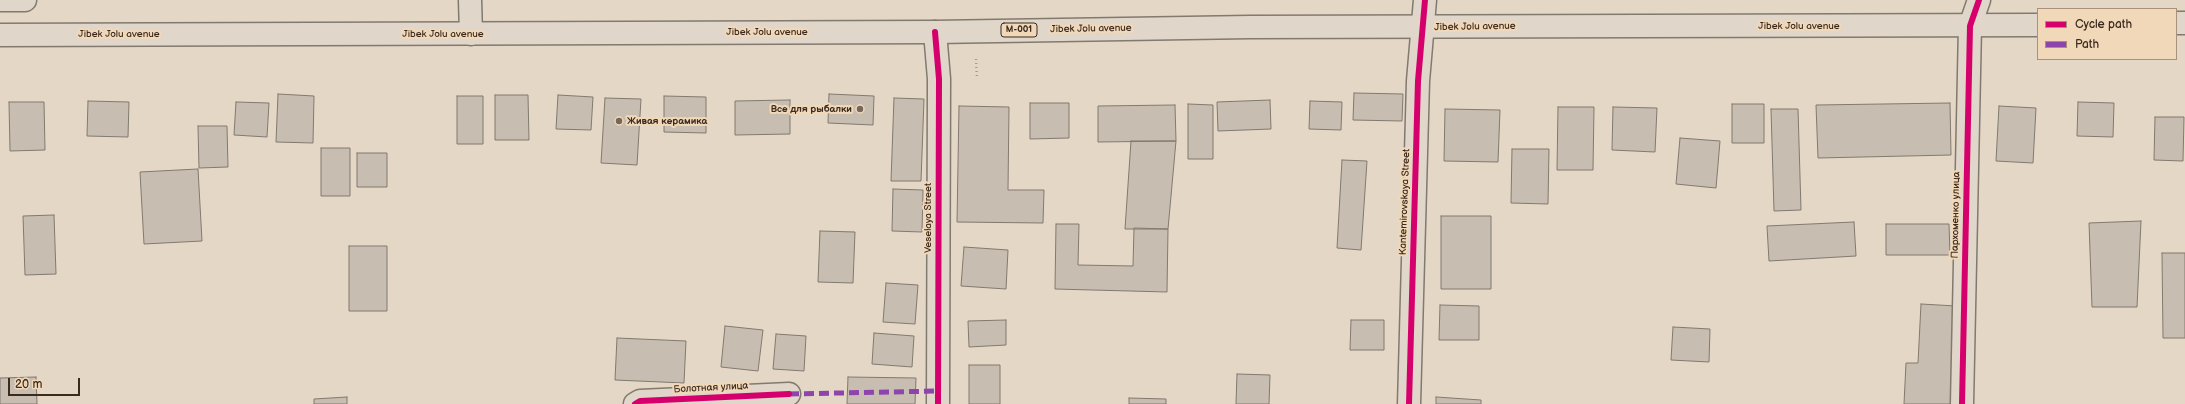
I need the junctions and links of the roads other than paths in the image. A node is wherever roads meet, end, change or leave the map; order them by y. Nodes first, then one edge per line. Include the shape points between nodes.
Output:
1 (0, 0) edge
2 (25, 0) edge
3 (470, 0) edge
4 (1425, 0) edge
5 (1979, 0) edge
6 (2037, 25) edge
7 (1970, 26) junction
8 (1422, 28) junction
9 (935, 32) junction
10 (471, 34) junction
11 (0, 35) edge
12 (789, 394) dead end
13 (635, 404) edge
14 (938, 404) edge
15 (1409, 404) edge
16 (1962, 404) edge

1 - 2 main road
3 - 10 main road
4 - 8 main road, Kantemirovskaya Street
5 - 7 main road, Пархоменко улица
6 - 7 main road, Jibek Jolu avenue / М-001
7 - 8 main road, Jibek Jolu avenue / М-001
7 - 16 main road, Пархоменко улица
8 - 9 main road, Jibek Jolu avenue / М-001 via 1250,27
8 - 15 main road, Kantemirovskaya Street via 1418,81
9 - 10 main road, Jibek Jolu avenue / М-001
9 - 14 main road, Veselaya Street via 939,79
10 - 11 main road, Jibek Jolu avenue / М-001
12 - 13 main road, Болотная улица via 640,401

